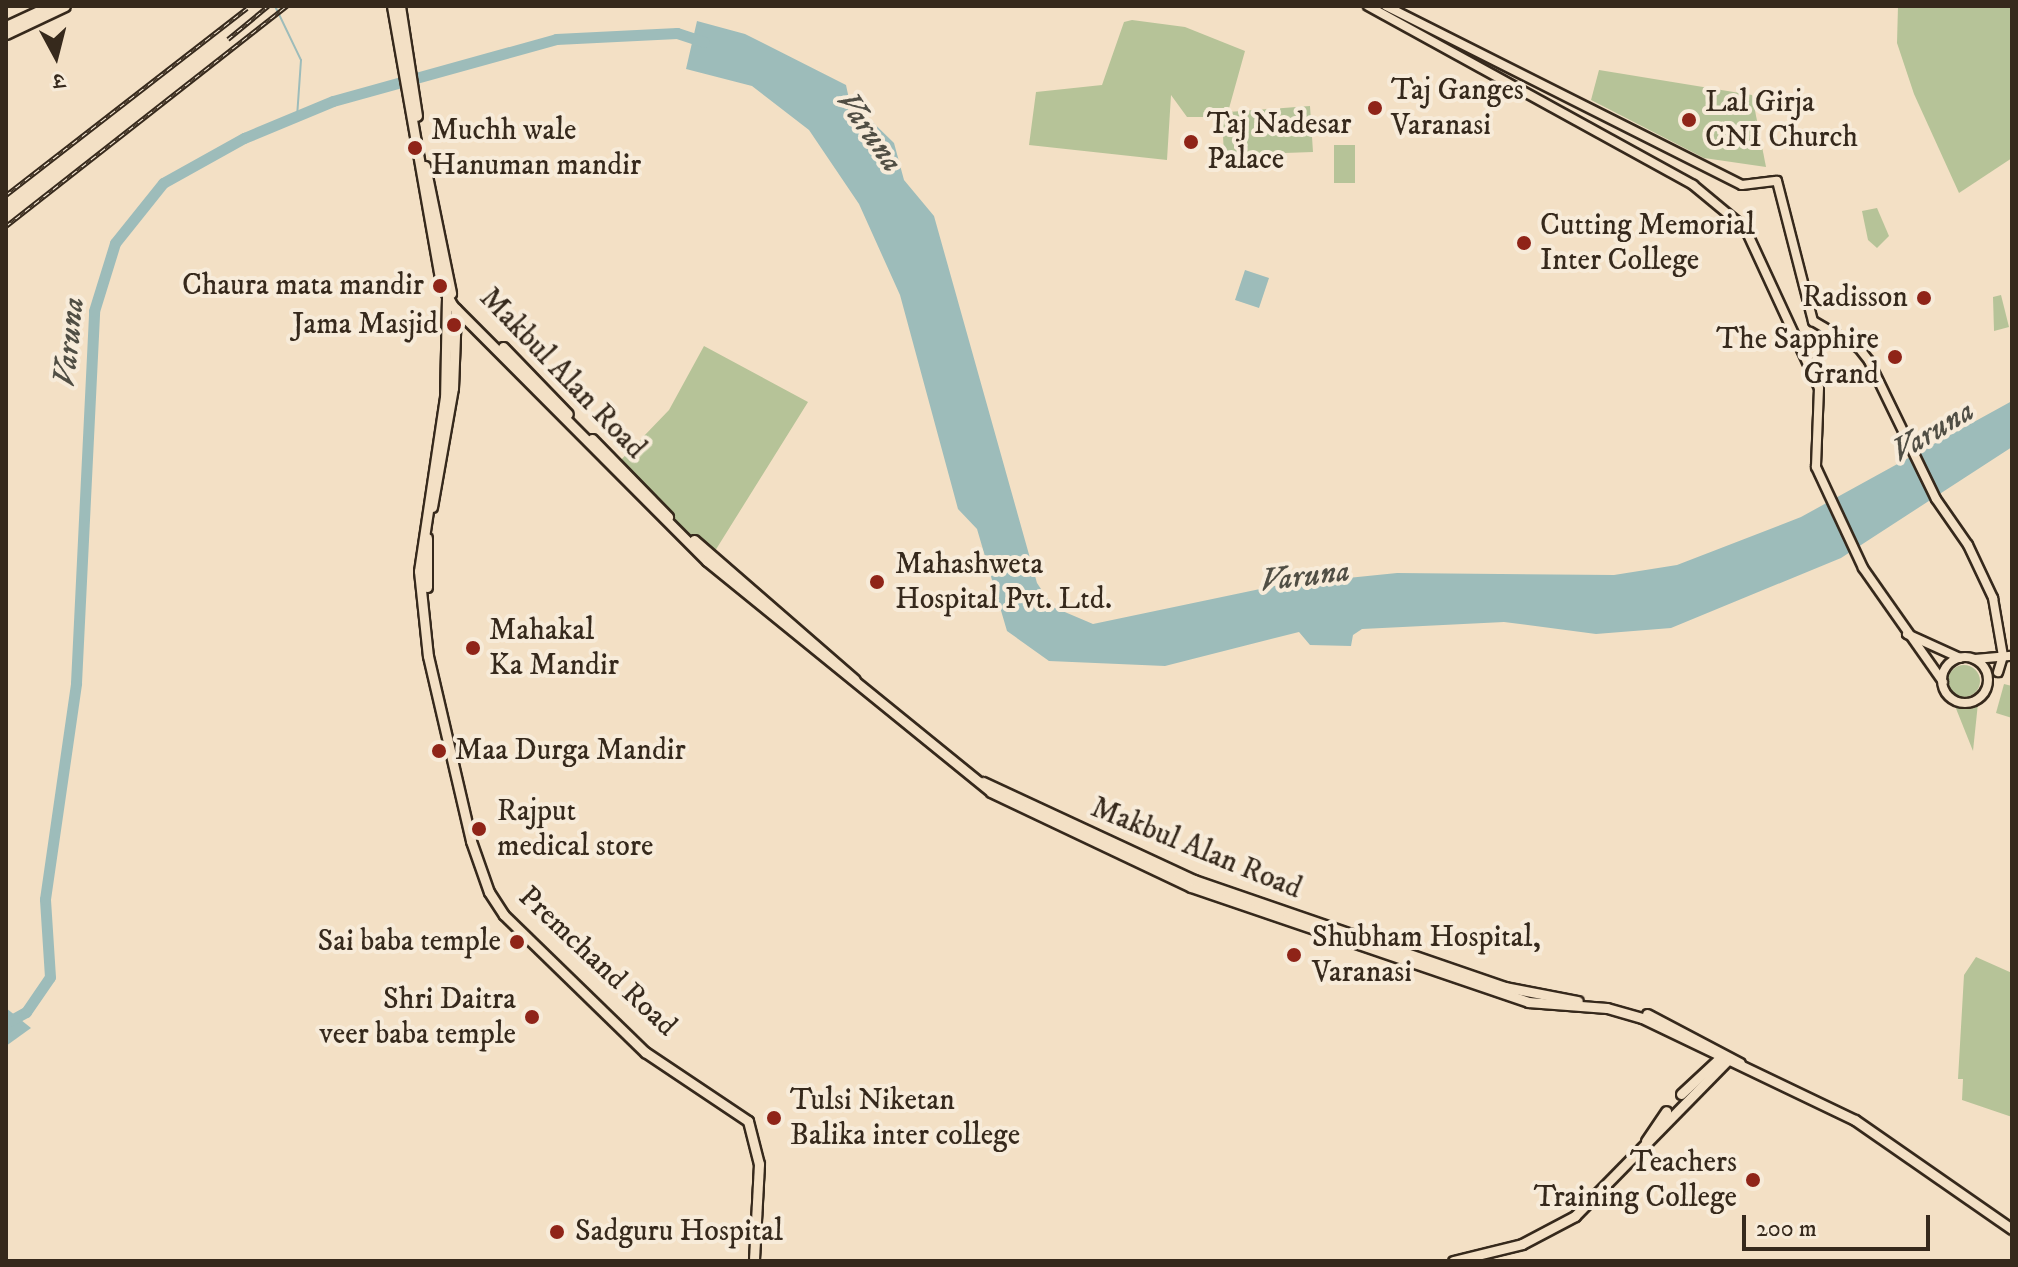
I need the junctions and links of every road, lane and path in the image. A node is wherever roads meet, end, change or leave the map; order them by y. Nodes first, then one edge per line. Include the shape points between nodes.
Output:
1 (49, 6) edge
2 (65, 6) edge
3 (392, 6) edge
4 (400, 6) edge
5 (1368, 6) edge
6 (1386, 6) edge
7 (399, 22) junction
8 (6, 26) edge
9 (6, 34) edge
10 (417, 137) junction
11 (447, 297) junction
12 (456, 309) junction
13 (632, 484) junction
14 (1903, 631) junction
15 (2008, 656) edge
16 (1960, 658) junction
17 (1974, 659) junction
18 (2012, 667) edge
19 (1998, 672) junction
20 (1943, 682) junction
21 (1988, 682) junction
22 (447, 740) junction
23 (1726, 1057) junction
24 (2012, 1229) edge
25 (757, 1261) edge
26 (1453, 1261) edge

1 - 8 highway
2 - 9 highway
3 - 7 highway
4 - 7 highway
5 - 14 main road via 1693,185 1745,228 1819,388 1816,467 1863,568
6 - 15 main road via 1742,185 1777,181 1813,321 1859,348 1869,361 1993,598
7 - 10 highway
10 - 11 highway, Makbul Alan Road
10 - 13 highway, Makbul Alan Road via 452,293
11 - 12 highway, Makbul Alan Road
11 - 22 highway, Premchand Road via 445,397 419,560 428,656
12 - 13 highway, Makbul Alan Road
12 - 22 highway, Premchand Road via 453,388 425,559
13 - 23 highway, Makbul Alan Road via 707,561 1007,801 1191,887 1528,1002 1624,1011
14 - 16 main road
14 - 20 main road
15 - 17 main road
15 - 19 main road
16 - 17 main road
16 - 20 main road via 1946,669
17 - 21 main road via 1985,668
18 - 19 main road
19 - 21 main road
20 - 21 main road via 1949,696 1968,703 1980,698
22 - 25 highway, Premchand Road via 496,907 617,1028 748,1121 759,1164
23 - 24 highway, Makbul Alan Road via 1855,1120
23 - 26 highway via 1605,1189 1560,1226 1522,1244

